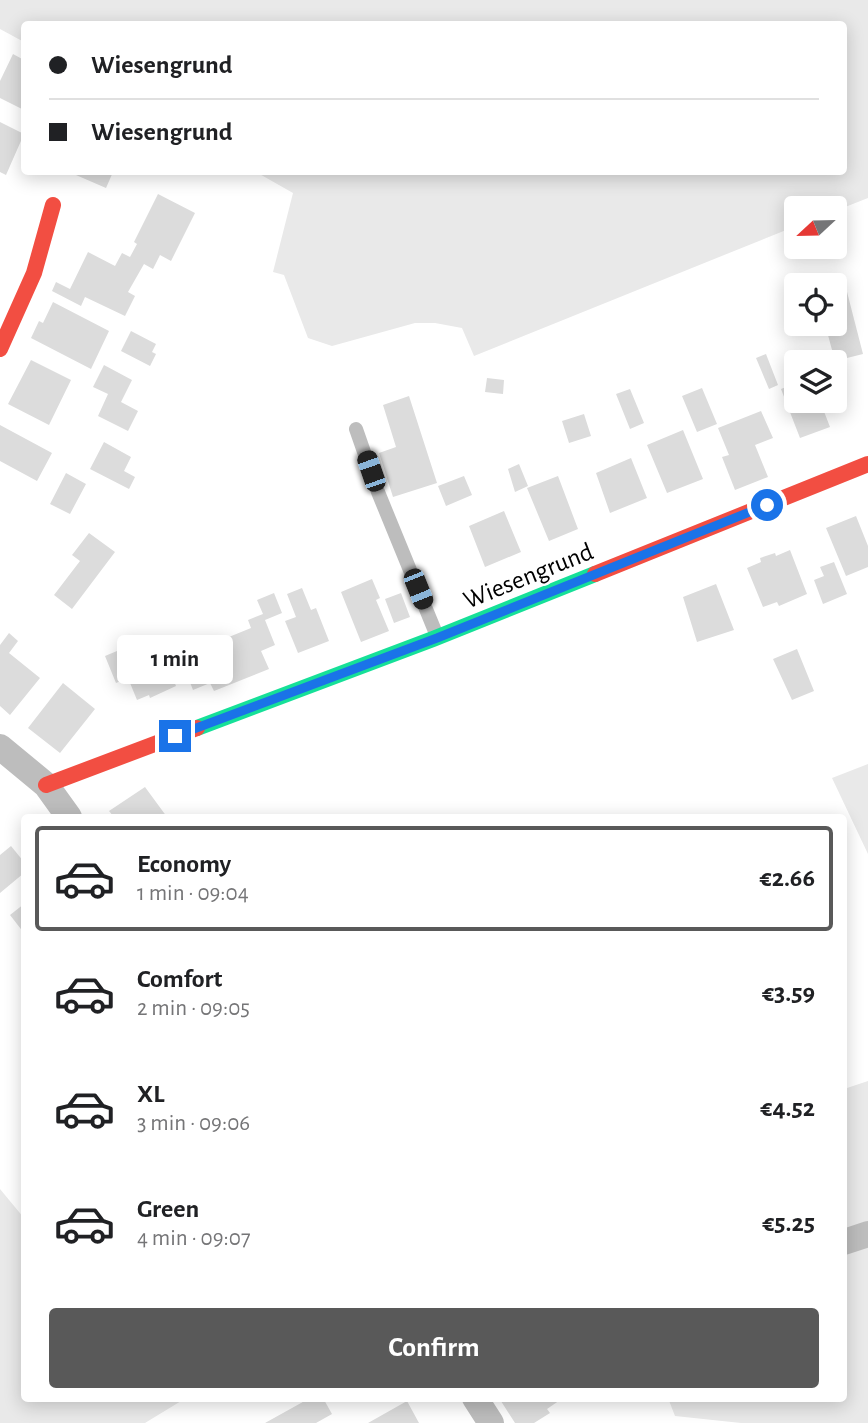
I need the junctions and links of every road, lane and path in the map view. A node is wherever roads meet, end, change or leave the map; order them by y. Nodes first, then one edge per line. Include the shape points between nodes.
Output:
1 (53, 205) dead end
2 (0, 349) edge
3 (356, 429) dead end
4 (868, 464) edge
5 (437, 638) junction
6 (0, 747) edge
7 (46, 785) junction
8 (67, 814) edge
9 (868, 1234) edge
10 (847, 1241) edge
11 (478, 1402) edge
12 (491, 1423) edge

1 - 2 street via 34,273
3 - 5 lane
4 - 5 street, Wiesengrund
5 - 7 street, Wiesengrund
6 - 7 street
7 - 8 street
9 - 10 street
11 - 12 street

